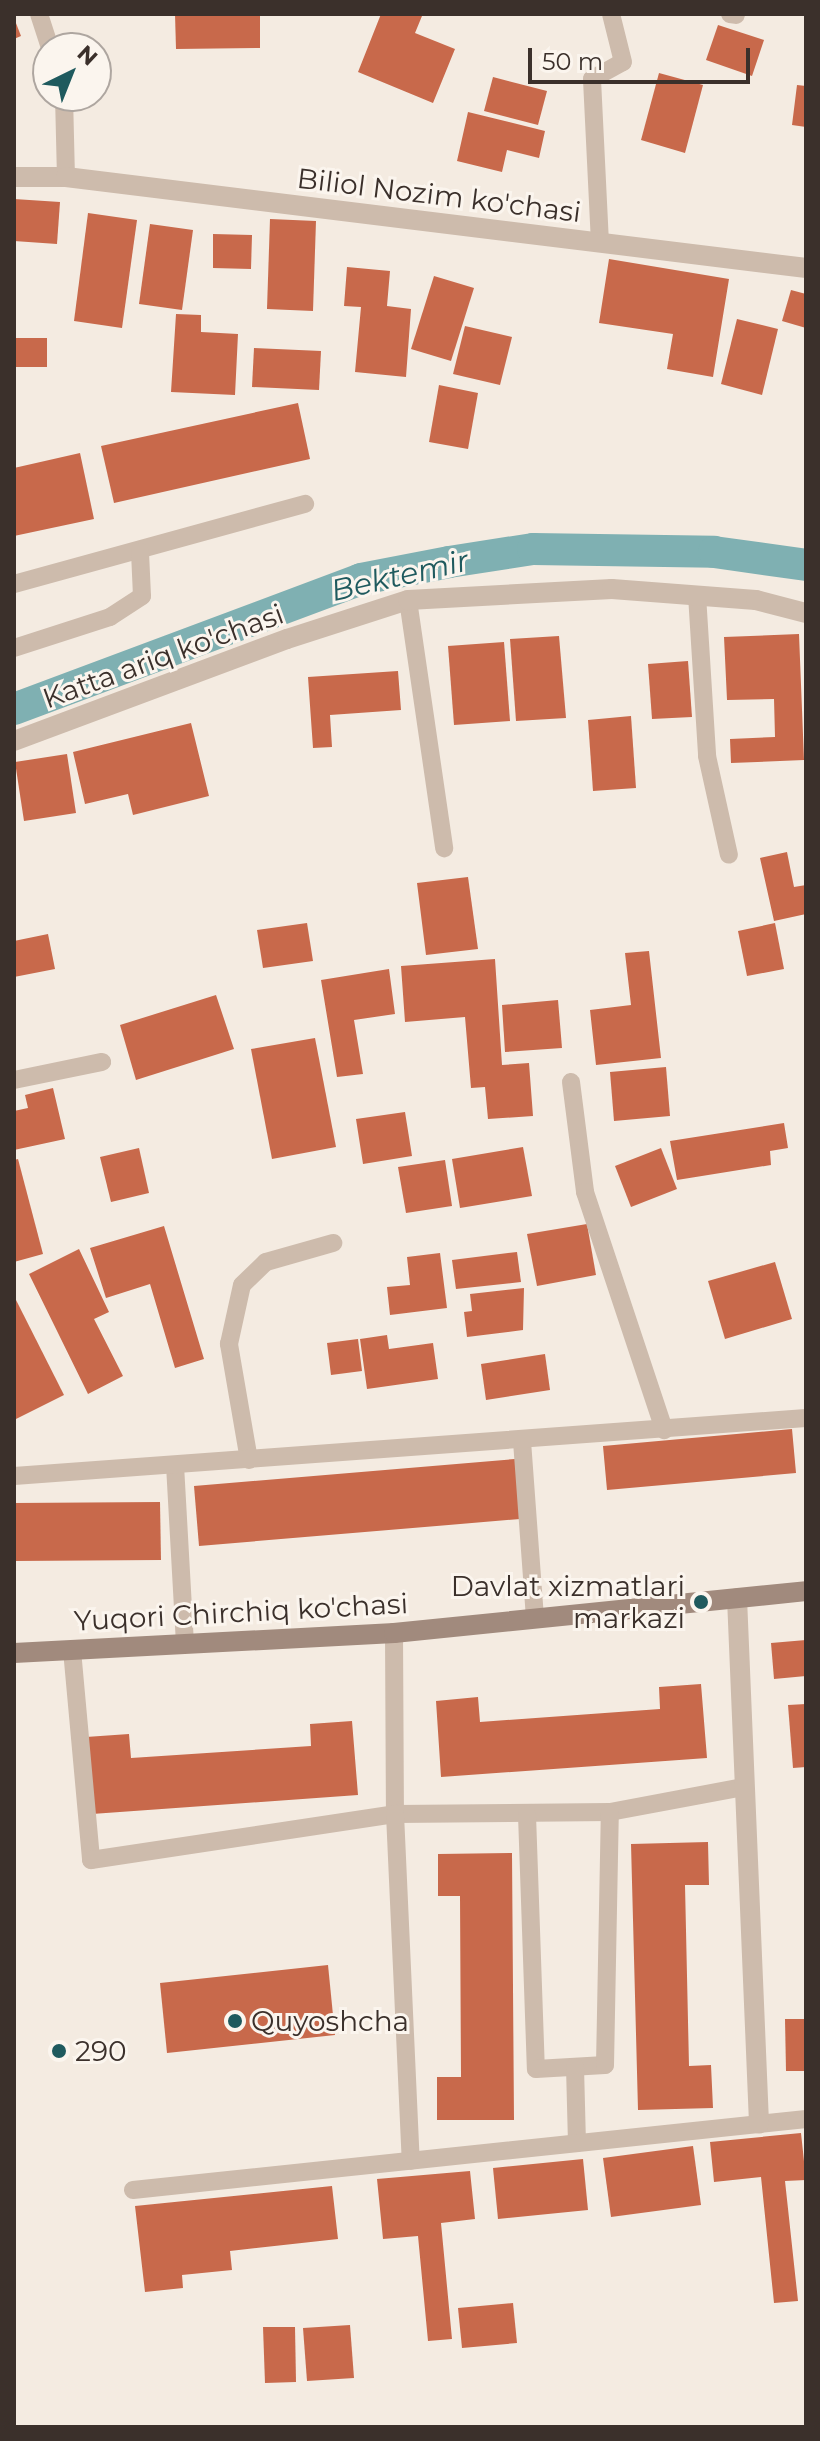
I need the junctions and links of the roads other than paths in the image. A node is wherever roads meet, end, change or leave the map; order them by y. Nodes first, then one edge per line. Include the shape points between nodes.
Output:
1 (611, 14) edge
2 (64, 112) edge
3 (14, 177) edge
4 (66, 177) junction
5 (600, 243) junction
6 (806, 268) edge
7 (305, 504) dead end
8 (140, 552) junction
9 (14, 584) edge
10 (697, 595) junction
11 (408, 600) junction
12 (806, 613) edge
13 (14, 648) edge
14 (14, 741) edge
15 (444, 848) dead end
16 (729, 855) dead end
17 (102, 1062) dead end
18 (14, 1080) edge
19 (571, 1082) dead end
20 (333, 1243) dead end
21 (806, 1418) edge
22 (664, 1430) junction
23 (522, 1441) junction
24 (249, 1460) junction
25 (175, 1465) junction
26 (14, 1476) edge
27 (806, 1591) edge
28 (737, 1598) junction
29 (535, 1618) junction
30 (394, 1633) junction
31 (185, 1644) junction
32 (72, 1650) junction
33 (14, 1653) edge
34 (743, 1787) junction
35 (610, 1812) junction
36 (395, 1814) junction
37 (527, 1815) junction
38 (575, 2067) junction
39 (806, 2119) edge
40 (759, 2124) junction
41 (577, 2143) junction
42 (411, 2161) junction
43 (133, 2190) dead end

1 - 5 lane via 623,62 592,79
2 - 4 lane
3 - 4 street, Biliol Nozim ko'chasi
4 - 5 street, Biliol Nozim ko'chasi
5 - 6 street, Biliol Nozim ko'chasi
7 - 8 lane
8 - 9 lane
8 - 13 lane via 142,596 110,617
10 - 11 street, Katta ariq ko'chasi via 584,589
10 - 12 street, Katta ariq ko'chasi via 756,600
10 - 16 lane via 707,756
11 - 14 street, Katta ariq ko'chasi via 287,639
11 - 15 lane
17 - 18 lane
19 - 22 lane via 585,1192
20 - 24 lane via 266,1262 242,1285 229,1344
21 - 22 lane
22 - 23 lane
23 - 24 lane
23 - 29 lane
24 - 25 lane
25 - 26 lane
25 - 31 lane
27 - 28 street, Yuqori Chirchiq ko'chasi
28 - 29 street, Yuqori Chirchiq ko'chasi
28 - 34 street
29 - 30 street, Yuqori Chirchiq ko'chasi
30 - 31 street, Yuqori Chirchiq ko'chasi
30 - 36 lane
31 - 32 street, Yuqori Chirchiq ko'chasi
32 - 33 street, Yuqori Chirchiq ko'chasi
32 - 36 lane via 91,1860
34 - 35 lane
34 - 40 street
35 - 37 lane
35 - 38 lane via 605,2065
36 - 37 lane
36 - 42 lane
37 - 38 lane via 536,2069
38 - 41 lane
39 - 40 lane
40 - 41 lane
41 - 42 lane
42 - 43 lane

